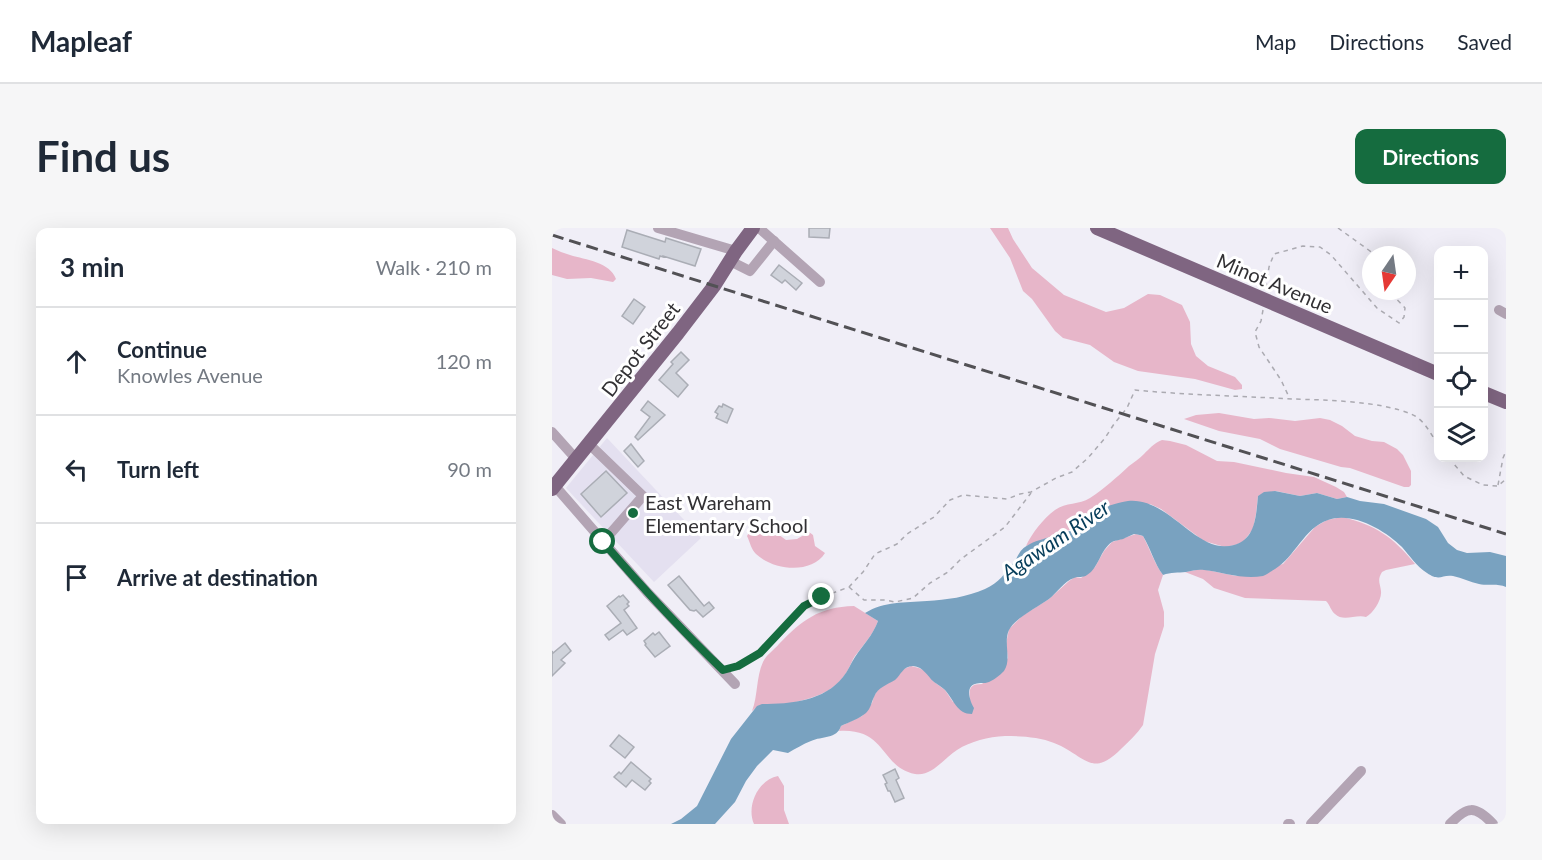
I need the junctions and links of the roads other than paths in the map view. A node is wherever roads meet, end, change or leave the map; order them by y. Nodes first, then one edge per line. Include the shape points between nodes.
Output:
1 (658, 228) edge
2 (739, 228) edge
3 (753, 228) edge
4 (759, 228) edge
5 (1097, 228) edge
6 (774, 241) junction
7 (733, 256) junction
8 (820, 282) dead end
9 (1434, 372) edge
10 (1488, 395) edge
11 (1506, 402) edge
12 (552, 432) edge
13 (589, 444) junction
14 (577, 460) junction
15 (554, 487) edge
16 (603, 542) junction
17 (735, 684) dead end
18 (1360, 771) dead end
19 (552, 815) edge
20 (561, 824) edge
21 (1311, 824) edge
22 (1450, 824) edge
23 (1493, 824) edge

1 - 7 street
2 - 7 main road
3 - 7 main road, Depot Street
4 - 6 street
5 - 9 main road, Minot Avenue
6 - 7 street via 750,271
6 - 8 street
7 - 13 main road, Depot Street via 693,314
10 - 11 main road
12 - 14 street
13 - 14 main road, Depot Street
13 - 16 street via 643,496
14 - 15 main road, Depot Street
15 - 16 street
16 - 17 street
18 - 21 street
19 - 20 street
22 - 23 street via 1461,813 1471,810 1482,813

